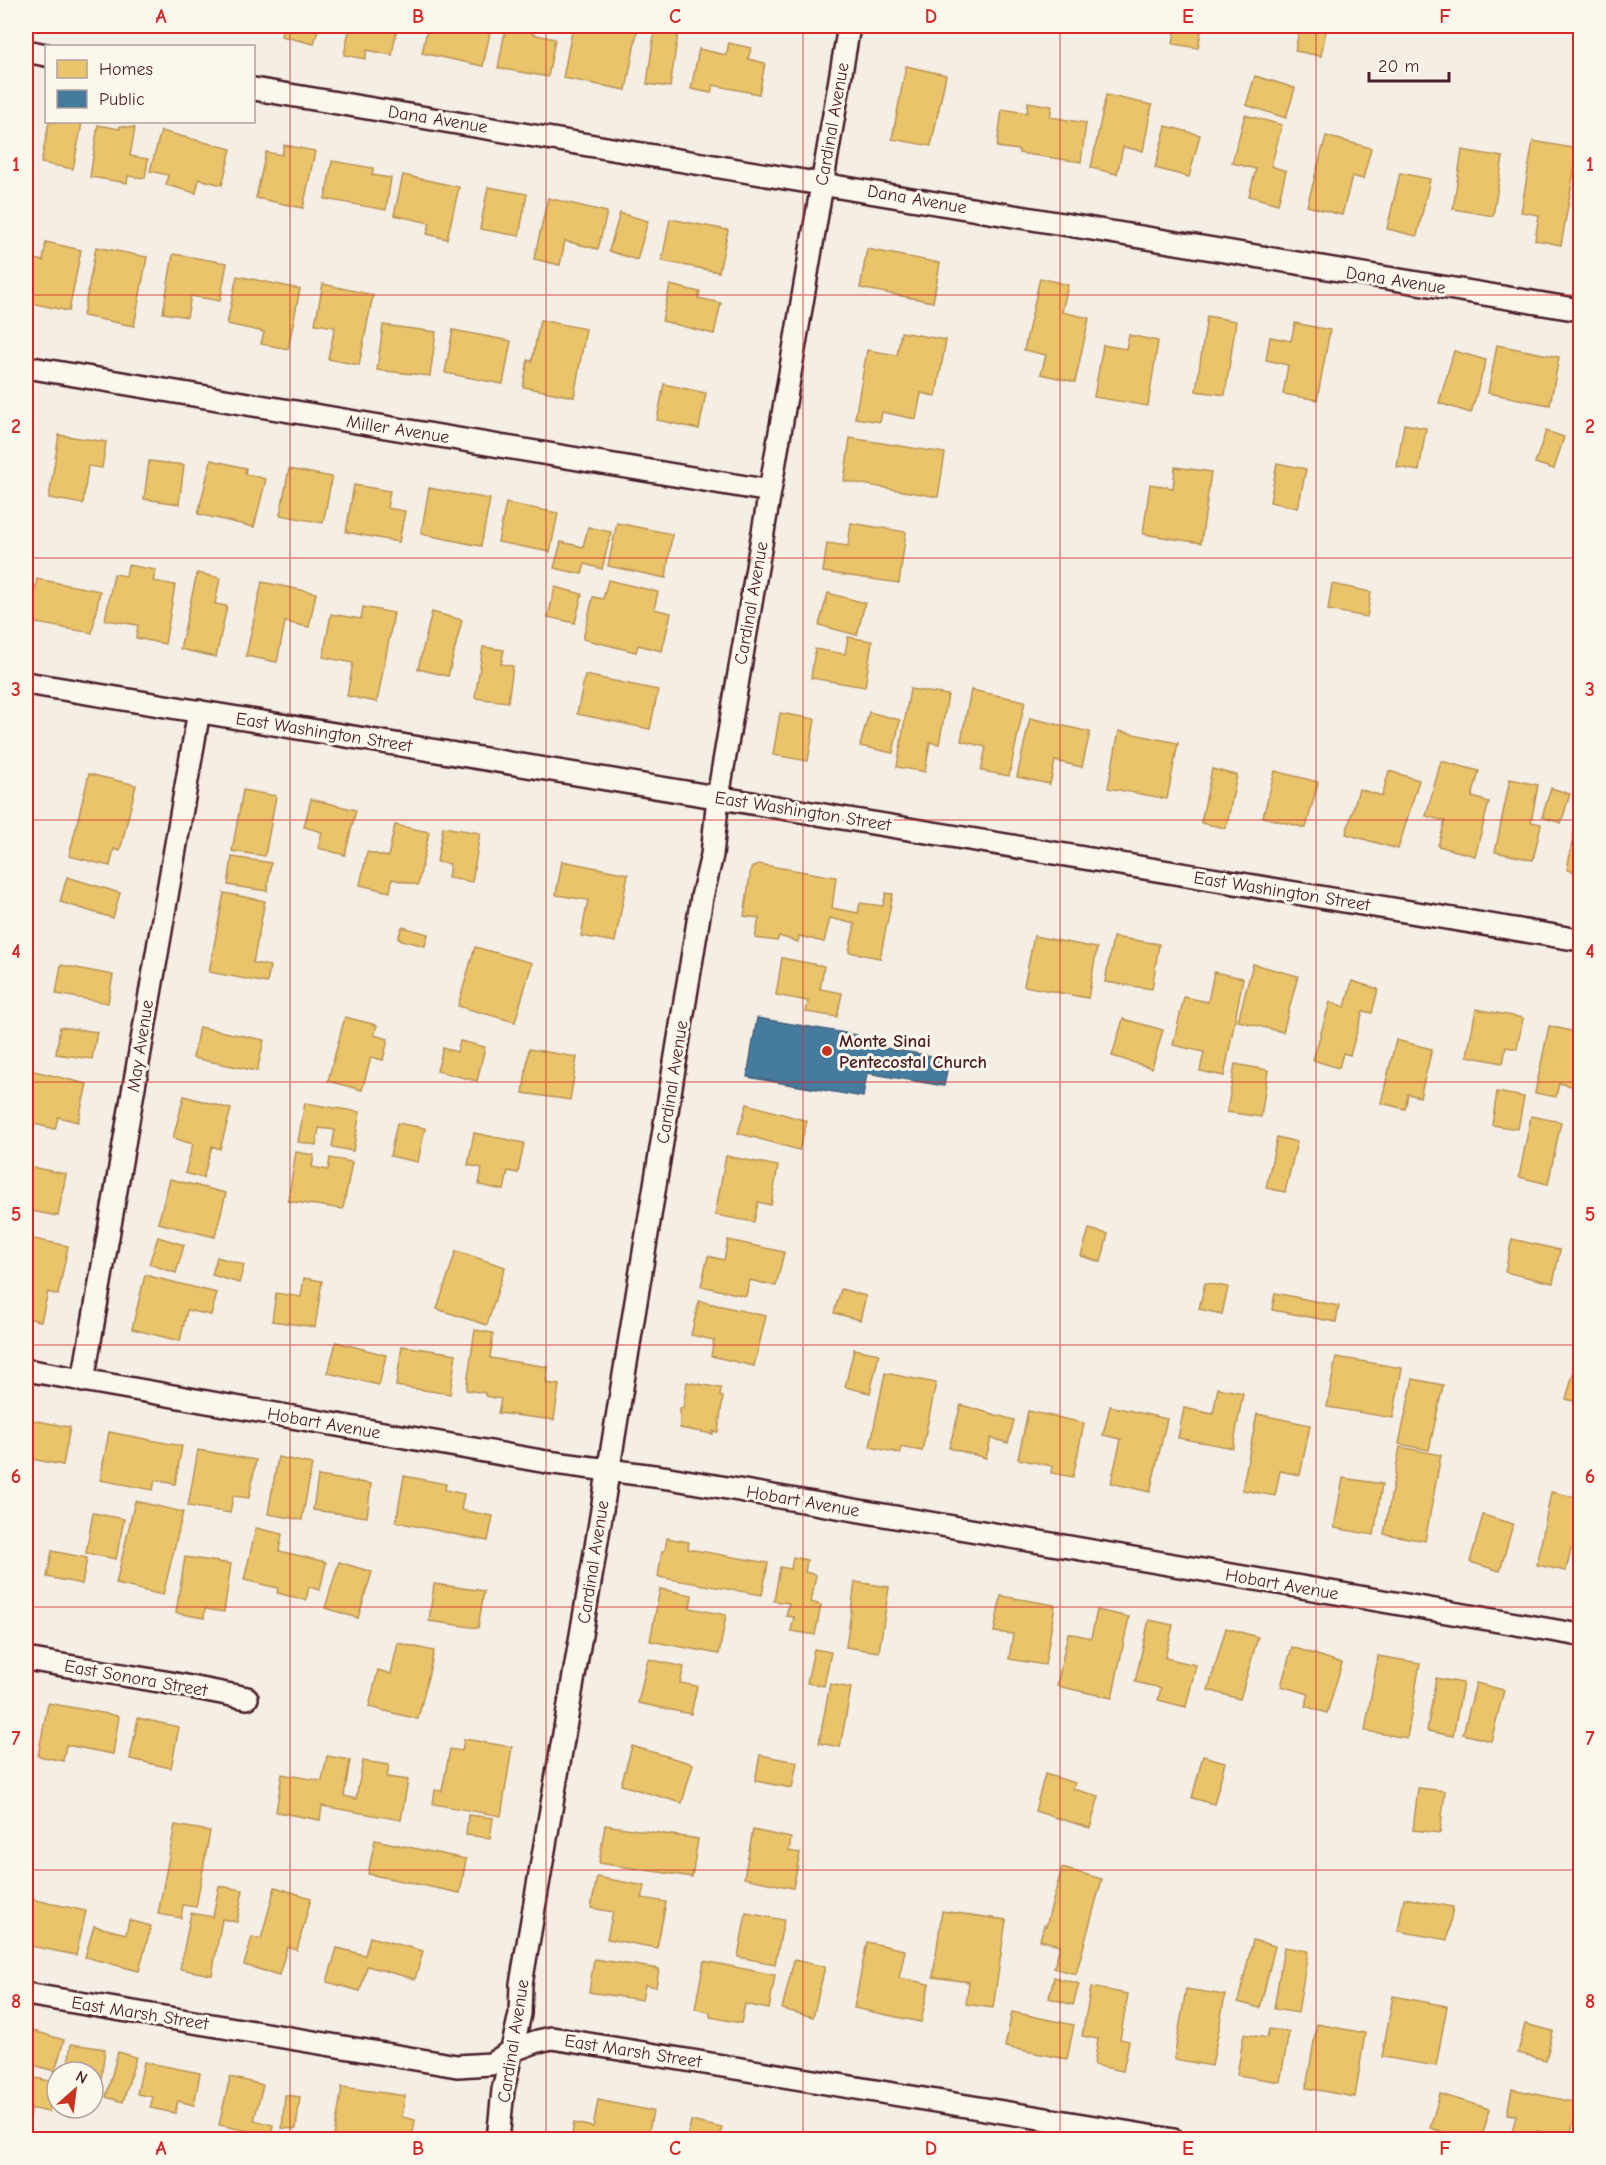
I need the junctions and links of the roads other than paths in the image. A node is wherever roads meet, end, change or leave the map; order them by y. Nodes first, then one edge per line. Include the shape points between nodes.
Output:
1 (849, 26) edge
2 (26, 51) edge
3 (45, 55) edge
4 (255, 89) edge
5 (821, 182) junction
6 (1581, 310) edge
7 (26, 367) edge
8 (770, 491) junction
9 (26, 683) edge
10 (199, 711) junction
11 (718, 797) junction
12 (1581, 940) edge
13 (26, 1370) edge
14 (83, 1381) junction
15 (608, 1470) junction
16 (1581, 1635) edge
17 (26, 1659) edge
18 (247, 1698) dead end
19 (26, 1994) edge
20 (513, 2050) junction
21 (498, 2139) edge
22 (1174, 2139) edge

1 - 5 street, Cardinal Avenue
2 - 3 street
4 - 5 street, Dana Avenue
5 - 6 street, Dana Avenue
5 - 8 street, Cardinal Avenue
7 - 8 street, Miller Avenue
8 - 11 street, Cardinal Avenue
9 - 10 street, East Washington Street
10 - 11 street, East Washington Street
10 - 14 street, May Avenue
11 - 12 street, East Washington Street
11 - 15 street, Cardinal Avenue via 712,855
13 - 14 street, Hobart Avenue
14 - 15 street, Hobart Avenue
15 - 16 street, Hobart Avenue
15 - 20 street, Cardinal Avenue
17 - 18 street, East Sonora Street
19 - 20 street, East Marsh Street via 457,2066 491,2064
20 - 21 street, Cardinal Avenue via 503,2090
20 - 22 street, East Marsh Street via 552,2038

